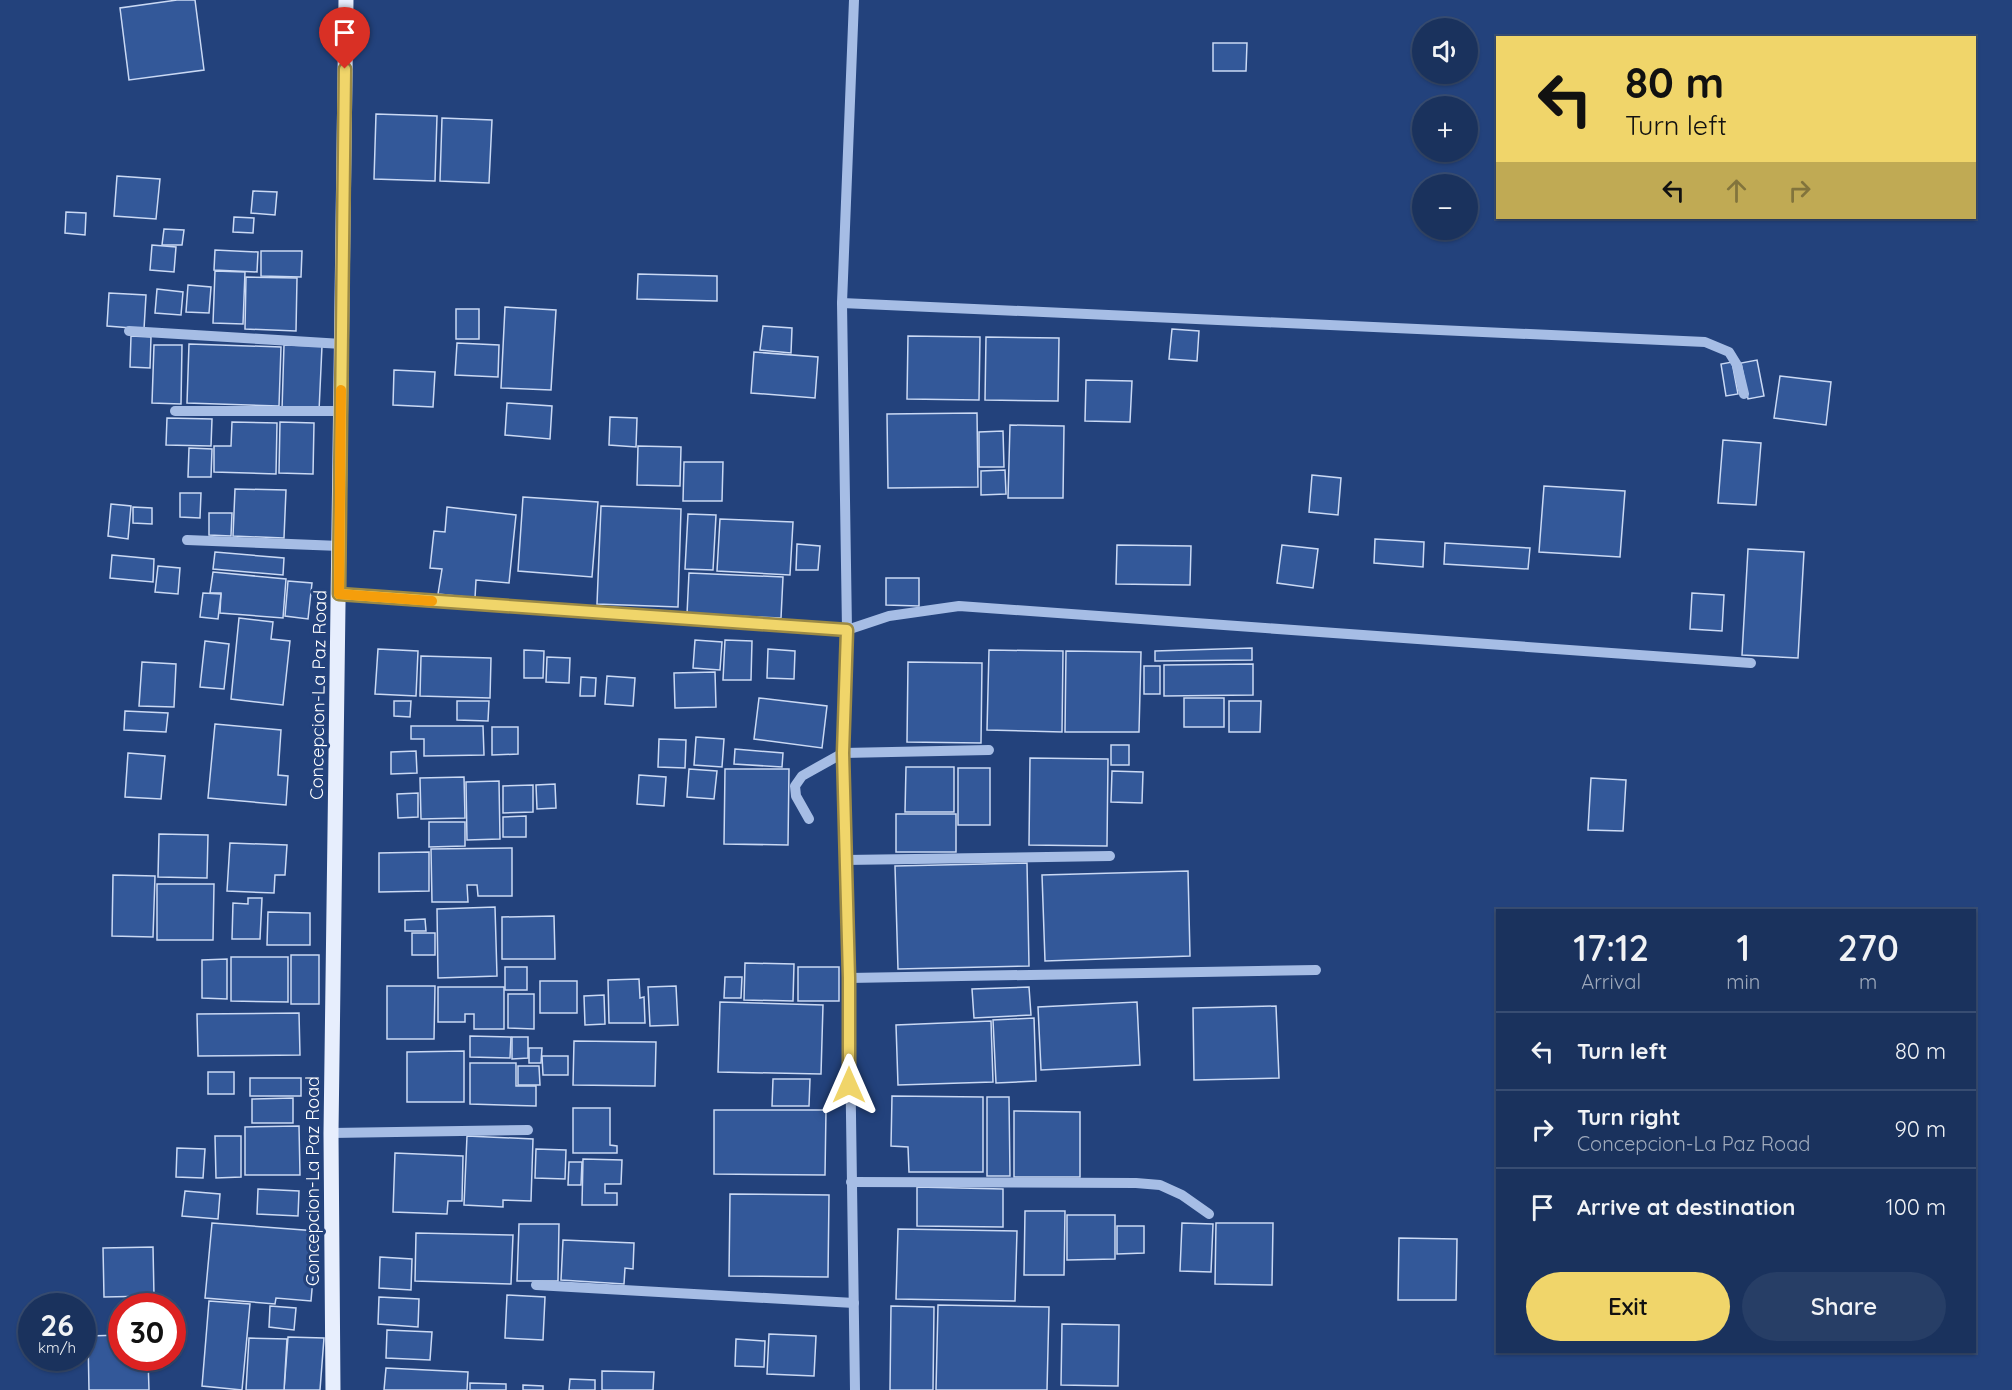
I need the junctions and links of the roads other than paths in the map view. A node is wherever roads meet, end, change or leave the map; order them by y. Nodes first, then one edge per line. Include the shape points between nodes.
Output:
1 (346, 0) edge
2 (854, 0) edge
3 (842, 303) junction
4 (129, 331) dead end
5 (342, 344) junction
6 (1744, 394) dead end
7 (174, 411) dead end
8 (341, 411) junction
9 (187, 540) dead end
10 (340, 546) junction
11 (339, 594) junction
12 (847, 630) junction
13 (1751, 663) dead end
14 (989, 750) dead end
15 (843, 753) junction
16 (809, 819) dead end
17 (1110, 856) dead end
18 (845, 860) junction
19 (1316, 970) dead end
20 (849, 978) junction
21 (528, 1130) dead end
22 (331, 1133) junction
23 (851, 1182) junction
24 (1209, 1214) dead end
25 (536, 1285) dead end
26 (854, 1303) junction
27 (333, 1390) edge
28 (855, 1390) edge

1 - 5 main road, Concepcion-La Paz Road
2 - 3 street
3 - 6 street via 1705,342 1730,352
3 - 12 street
4 - 5 street
5 - 8 main road, Concepcion-La Paz Road
7 - 8 street
8 - 10 main road, Concepcion-La Paz Road
9 - 10 street
10 - 11 main road, Concepcion-La Paz Road
11 - 12 street
11 - 22 main road, Concepcion-La Paz Road
12 - 13 street via 889,616 959,606
12 - 15 street
14 - 15 street
15 - 16 street via 802,776 795,786
15 - 18 street
17 - 18 street
18 - 20 street
19 - 20 street
20 - 23 street
21 - 22 street
22 - 27 main road, Concepcion-La Paz Road
23 - 24 street via 1152,1184 1182,1195
23 - 26 street
25 - 26 street
26 - 28 street

